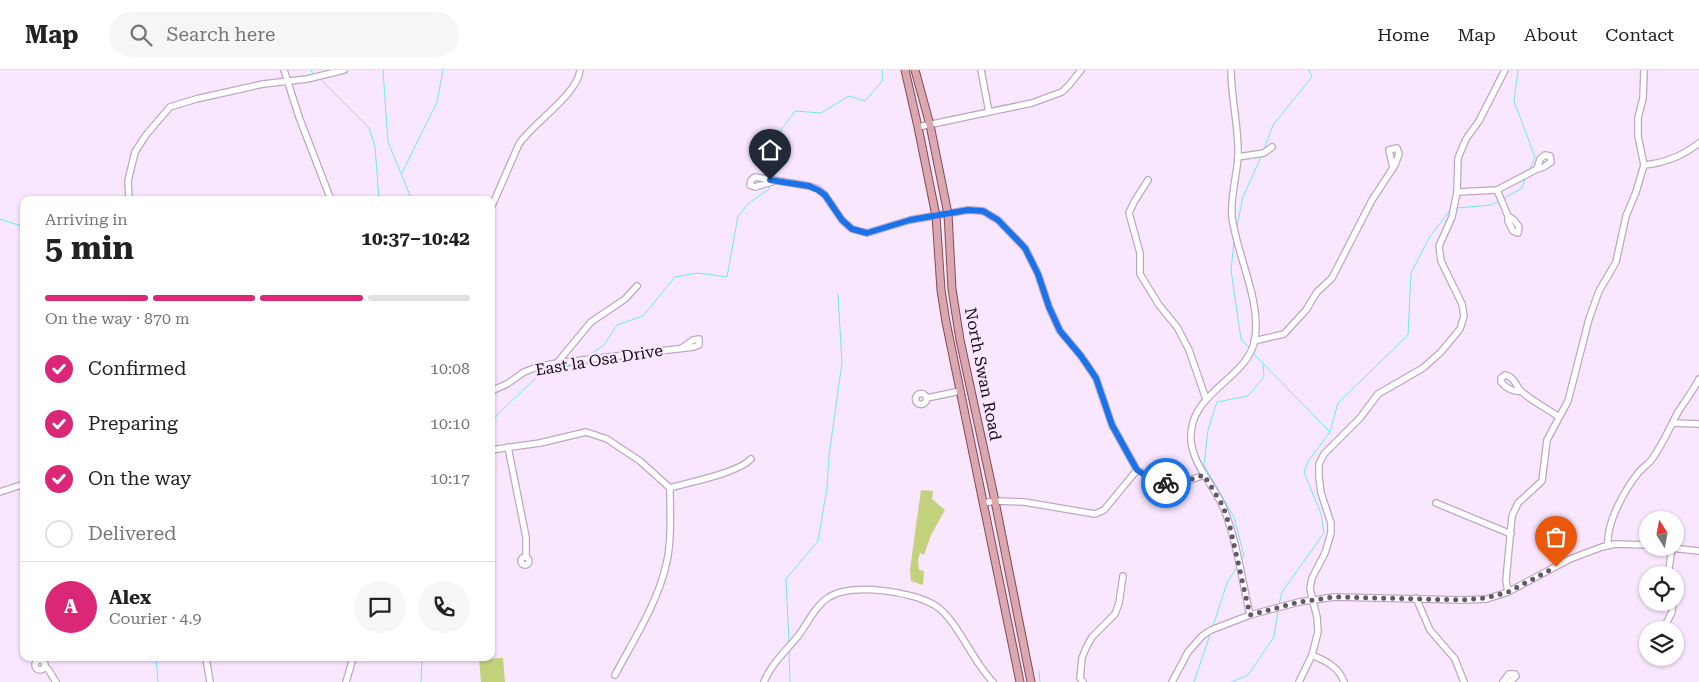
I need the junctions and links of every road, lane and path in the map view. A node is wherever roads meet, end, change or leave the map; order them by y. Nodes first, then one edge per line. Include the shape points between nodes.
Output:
1 (284, 70) edge
2 (344, 70) edge
3 (580, 70) edge
4 (905, 70) edge
5 (915, 70) edge
6 (981, 70) edge
7 (1080, 70) edge
8 (1231, 70) edge
9 (1505, 70) edge
10 (1644, 70) edge
11 (288, 81) junction
12 (988, 112) junction
13 (930, 124) junction
14 (918, 127) junction
15 (1699, 143) edge
16 (1272, 147) dead end
17 (1238, 157) junction
18 (1644, 165) junction
19 (1393, 168) dead end
20 (1537, 169) dead end
21 (1148, 180) dead end
22 (775, 181) dead end
23 (1497, 190) junction
24 (1457, 192) junction
25 (129, 196) edge
26 (329, 196) edge
27 (495, 199) edge
28 (948, 214) junction
29 (936, 216) junction
30 (1508, 216) dead end
31 (637, 286) dead end
32 (1254, 341) junction
33 (682, 348) dead end
34 (557, 363) junction
35 (1699, 379) edge
36 (495, 388) edge
37 (960, 391) junction
38 (1521, 391) dead end
39 (927, 398) dead end
40 (1206, 398) junction
41 (1559, 416) junction
42 (1674, 423) junction
43 (1698, 425) edge
44 (508, 447) junction
45 (495, 449) edge
46 (752, 459) dead end
47 (1137, 470) junction
48 (1204, 475) junction
49 (20, 485) edge
50 (670, 488) junction
51 (0, 492) edge
52 (995, 501) junction
53 (983, 503) junction
54 (1436, 503) dead end
55 (1511, 534) junction
56 (1639, 544) edge
57 (1608, 545) junction
58 (1684, 549) edge
59 (1699, 551) edge
60 (526, 557) dead end
61 (1123, 576) dead end
62 (1508, 592) junction
63 (1416, 598) junction
64 (1313, 600) junction
65 (1250, 615) junction
66 (1312, 655) junction
67 (206, 661) edge
68 (352, 661) edge
69 (44, 667) dead end
70 (615, 675) dead end
71 (1019, 678) edge
72 (56, 682) edge
73 (210, 682) edge
74 (346, 682) edge
75 (764, 682) edge
76 (993, 682) edge
77 (1014, 682) edge
78 (1031, 682) edge
79 (1083, 682) edge
80 (1172, 682) edge
81 (1299, 682) edge
82 (1344, 682) edge
83 (1464, 682) edge
84 (1503, 682) edge
85 (1510, 682) edge

1 - 11 street
2 - 11 street
3 - 27 street via 579,77 556,106 519,144
4 - 14 main road, North Swan Road
5 - 13 main road, North Swan Road
6 - 12 street
7 - 12 street via 1062,92 1032,103
8 - 17 street
9 - 24 street via 1458,158
10 - 18 street via 1638,129
11 - 25 street via 170,107 134,152 128,181
11 - 26 street
12 - 13 street
13 - 14 street
13 - 28 main road, North Swan Road
14 - 29 main road, North Swan Road
15 - 18 street via 1662,163
16 - 17 street via 1264,153
17 - 32 street via 1232,215 1253,298
18 - 41 street via 1626,216 1616,262 1588,319 1568,401
19 - 32 street via 1372,200 1332,278 1284,334
20 - 23 street
21 - 40 street via 1129,213 1140,253 1140,274 1177,327
22 - 29 street via 818,190 852,229 867,233
23 - 24 street
23 - 30 street
24 - 64 street via 1452,217 1439,246 1441,261 1462,304 1464,316 1460,329 1423,368 1378,394 1321,459 1318,477 1331,532 1325,554 1312,578
28 - 29 street
28 - 47 street via 983,211 998,220 1025,248 1060,331 1096,378 1112,425
28 - 52 main road, North Swan Road via 952,289 960,340
29 - 37 main road, North Swan Road via 941,290
31 - 34 street via 591,322
32 - 40 street via 1248,356
33 - 34 street, East la Osa Drive
34 - 36 street, East la Osa Drive via 524,372
35 - 42 street
37 - 39 street
37 - 53 main road, North Swan Road
38 - 41 street
40 - 48 street via 1192,426 1195,457
41 - 55 street via 1547,440 1542,481 1518,503 1512,516
42 - 43 street
42 - 57 street via 1625,493 1608,531
44 - 45 street
44 - 50 street via 586,432 607,439 640,461
44 - 60 street via 526,536
46 - 50 street via 746,466
47 - 48 street via 1161,482 1177,484
47 - 52 street via 1104,510 1094,514 1024,502
48 - 65 street via 1223,506 1230,527
49 - 51 street
50 - 70 street via 667,565 654,599
52 - 53 street
52 - 78 main road, North Swan Road
53 - 71 main road, North Swan Road
54 - 55 street
55 - 62 street via 1506,580
56 - 57 street
57 - 62 street via 1570,559
58 - 59 street
61 - 79 street via 1115,614 1092,637 1082,658 1080,678
62 - 63 street via 1463,600
63 - 64 street
63 - 83 street via 1430,630 1454,659
64 - 65 street
64 - 66 street via 1318,624
65 - 80 street via 1202,636 1188,652
66 - 81 street
66 - 82 street via 1338,670
67 - 73 street
68 - 74 street
69 - 72 street
71 - 77 main road
75 - 76 street via 820,605 829,597 851,590 898,594 936,606
84 - 85 street via 1509,674 1515,674

